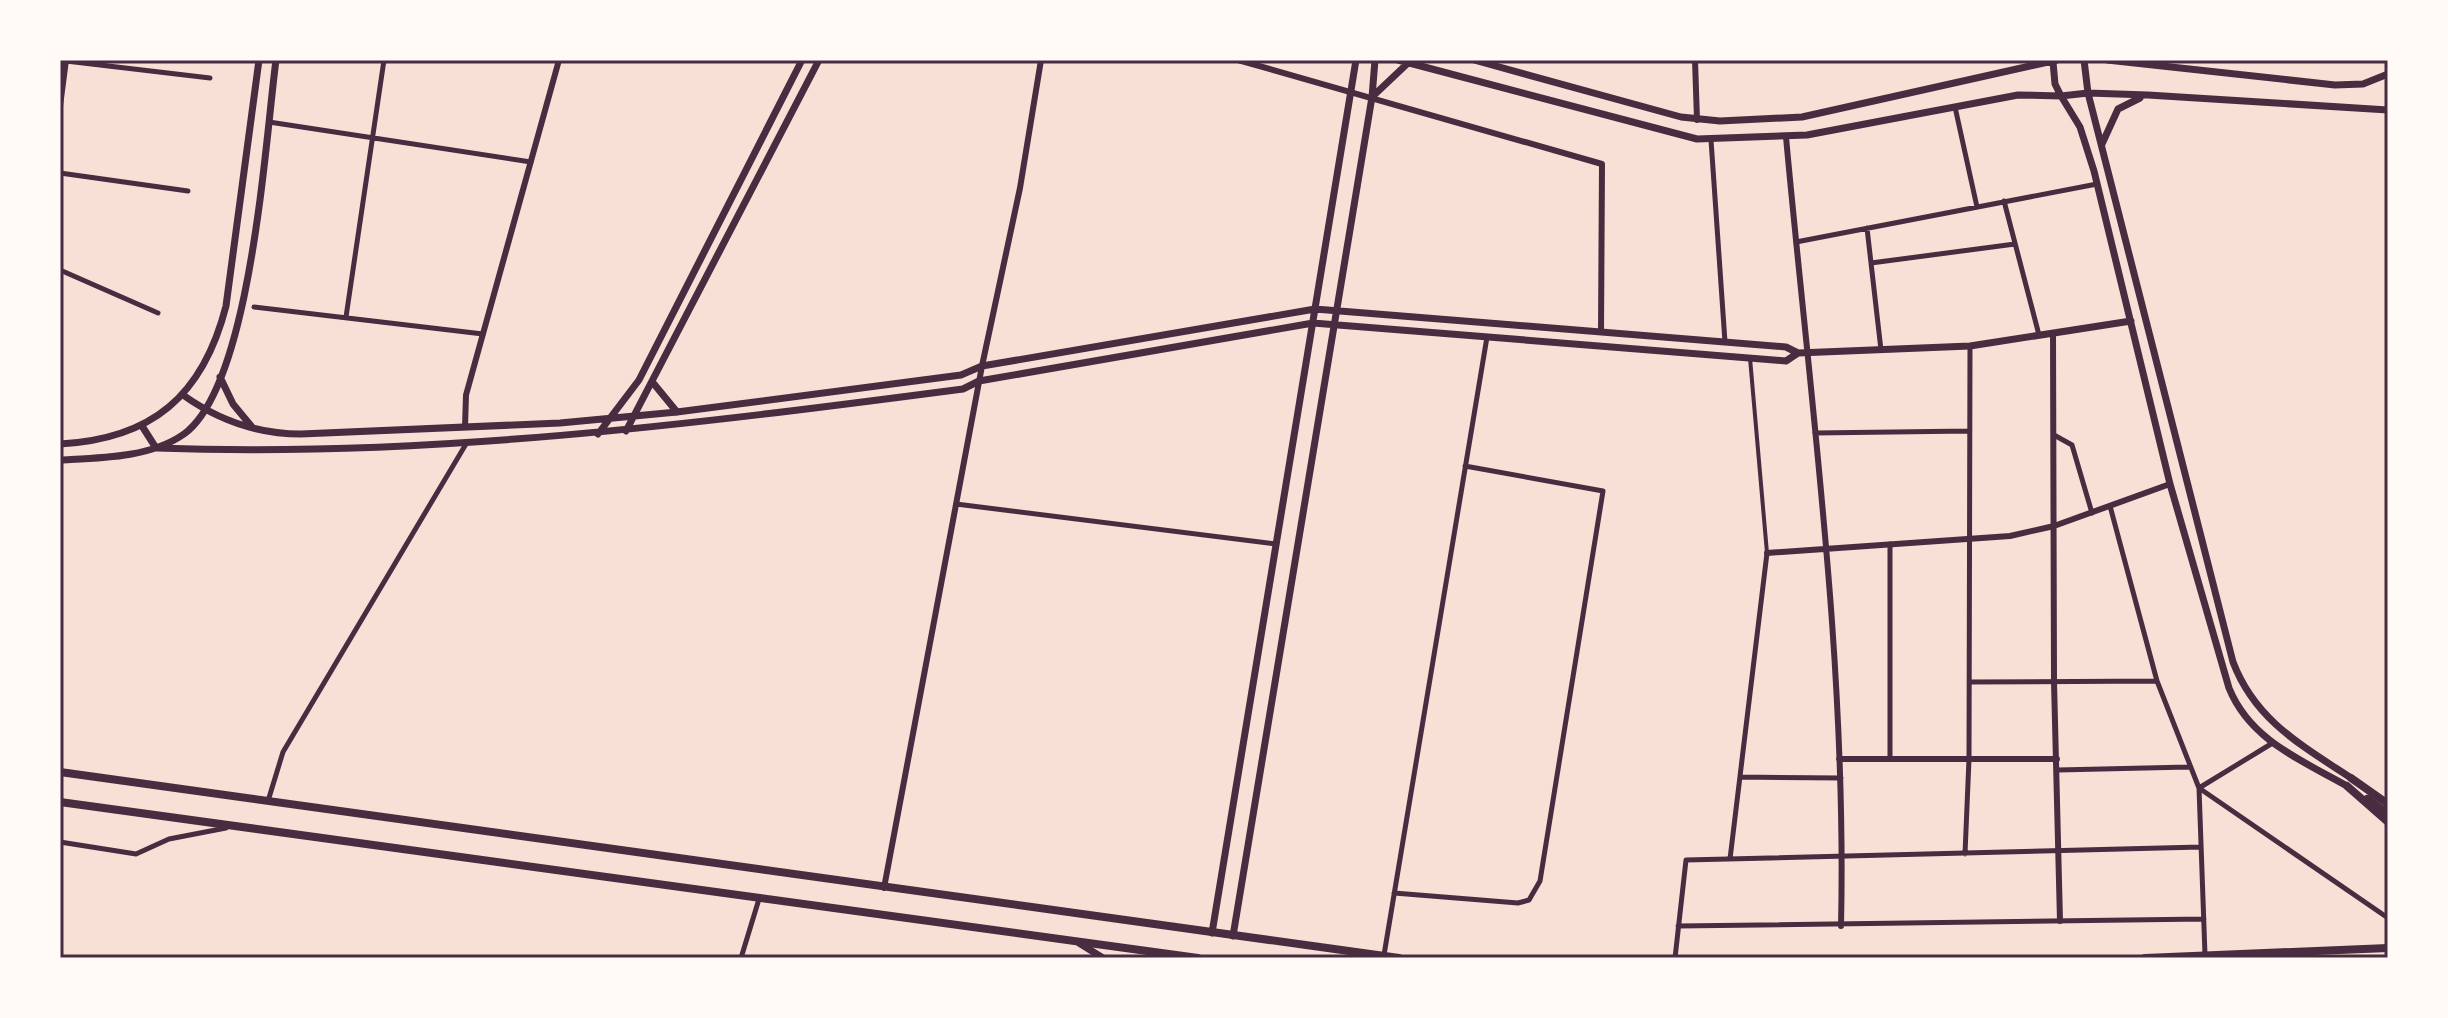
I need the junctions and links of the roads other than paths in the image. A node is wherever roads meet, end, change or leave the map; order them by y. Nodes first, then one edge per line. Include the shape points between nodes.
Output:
1 (66, 60) edge
2 (259, 60) edge
3 (276, 60) edge
4 (384, 60) edge
5 (559, 60) edge
6 (802, 60) edge
7 (819, 60) edge
8 (1041, 60) edge
9 (1238, 60) edge
10 (1356, 60) edge
11 (1375, 60) edge
12 (1398, 60) edge
13 (1474, 60) edge
14 (1695, 60) edge
15 (2084, 60) edge
16 (2107, 60) edge
17 (2054, 61) edge
18 (1408, 63) junction
19 (2388, 74) edge
20 (210, 78) dead end
21 (1351, 91) junction
22 (2088, 93) junction
23 (2148, 95) junction
24 (2061, 96) junction
25 (1372, 97) junction
26 (60, 106) edge
27 (1955, 107) junction
28 (2388, 110) edge
29 (1697, 120) junction
30 (268, 122) junction
31 (1786, 137) junction
32 (372, 138) junction
33 (1711, 140) junction
34 (2101, 146) junction
35 (531, 162) junction
36 (60, 173) edge
37 (2097, 184) junction
38 (188, 191) dead end
39 (2004, 201) junction
40 (1977, 207) junction
41 (1867, 228) junction
42 (1796, 242) junction
43 (2015, 244) junction
44 (1871, 263) junction
45 (60, 270) edge
46 (254, 307) dead end
47 (1315, 309) junction
48 (1337, 310) junction
49 (158, 313) dead end
50 (346, 317) junction
51 (2131, 321) junction
52 (1313, 323) junction
53 (1334, 325) junction
54 (1601, 332) junction
55 (2053, 333) junction
56 (483, 334) junction
57 (2039, 335) junction
58 (1487, 337) junction
59 (1725, 342) junction
60 (1970, 346) junction
61 (1881, 350) junction
62 (1802, 353) junction
63 (1750, 358) junction
64 (982, 366) junction
65 (220, 377) junction
66 (979, 381) junction
67 (654, 384) junction
68 (183, 395) junction
69 (204, 410) junction
70 (677, 412) junction
71 (635, 416) junction
72 (610, 419) junction
73 (142, 426) junction
74 (465, 427) junction
75 (254, 428) junction
76 (626, 431) junction
77 (1970, 431) junction
78 (1814, 433) junction
79 (598, 434) junction
80 (2054, 435) junction
81 (466, 443) junction
82 (60, 444) edge
83 (156, 448) junction
84 (60, 460) edge
85 (1465, 466) junction
86 (2185, 480) junction
87 (2170, 484) junction
88 (956, 504) junction
89 (2110, 506) junction
90 (2092, 513) junction
91 (2054, 526) junction
92 (1970, 540) junction
93 (1276, 544) junction
94 (1890, 544) junction
95 (1825, 547) junction
96 (1767, 553) junction
97 (2157, 681) junction
98 (1970, 682) junction
99 (2054, 682) junction
100 (2271, 744) junction
101 (1839, 759) junction
102 (1890, 759) junction
103 (1969, 759) junction
104 (2057, 759) junction
105 (2189, 767) junction
106 (2058, 770) junction
107 (60, 772) edge
108 (1740, 777) junction
109 (1841, 778) junction
110 (2349, 782) junction
111 (2199, 788) junction
112 (2388, 797) edge
113 (60, 802) edge
114 (268, 802) junction
115 (2388, 804) edge
116 (2388, 814) edge
117 (2388, 822) edge
118 (229, 827) junction
119 (60, 842) edge
120 (2201, 847) junction
121 (2059, 852) junction
122 (1965, 854) junction
123 (1843, 858) junction
124 (1730, 859) junction
125 (884, 888) junction
126 (1394, 893) junction
127 (759, 899) junction
128 (2388, 918) edge
129 (2204, 919) junction
130 (2060, 921) junction
131 (1678, 926) junction
132 (1841, 926) junction
133 (1212, 933) junction
134 (1233, 936) junction
135 (1077, 942) junction
136 (2388, 948) edge
137 (2205, 955) junction
138 (1383, 956) edge
139 (741, 958) edge
140 (1103, 958) edge
141 (1198, 958) edge
142 (1399, 958) edge
143 (1675, 958) edge
144 (2145, 958) edge

1 - 20 street
1 - 26 street
2 - 68 main road via 226,306 217,339
3 - 30 main road
4 - 32 street
5 - 35 street
6 - 72 main road via 639,380
7 - 67 main road
8 - 64 street
9 - 21 street
10 - 21 main road
11 - 25 main road
12 - 18 main road
13 - 29 main road
14 - 29 street
15 - 22 main road
16 - 19 main road via 2335,85 2363,84
17 - 24 main road
17 - 29 main road via 1802,117
18 - 25 main road
18 - 33 main road via 1676,136
21 - 25 street
21 - 47 main road
22 - 23 main road
22 - 24 main road
22 - 34 main road
23 - 28 main road
23 - 34 main road via 2118,109
24 - 27 main road via 2018,95
24 - 37 main road via 2080,127
25 - 48 main road
25 - 54 street via 1602,164
27 - 31 main road
27 - 40 street
30 - 32 street
30 - 65 main road via 243,311
31 - 33 main road
31 - 42 street
32 - 35 street
32 - 50 street
33 - 59 street
34 - 86 main road
35 - 56 street
36 - 38 street
37 - 39 street
37 - 51 main road
39 - 40 street
39 - 43 street
40 - 41 street
41 - 42 street
41 - 44 street
42 - 62 street
43 - 44 street
43 - 57 street
44 - 61 street
45 - 49 street
46 - 50 street
47 - 48 main road
47 - 52 main road
47 - 64 main road
48 - 53 main road
48 - 54 main road
50 - 56 street
51 - 55 main road
51 - 87 main road
52 - 53 main road
52 - 66 main road
52 - 93 main road
53 - 58 main road
53 - 134 main road
54 - 59 main road
55 - 57 main road
55 - 80 street
56 - 74 street via 466,395
57 - 60 main road
58 - 63 main road
58 - 85 street
59 - 62 main road
60 - 61 main road
60 - 77 street
61 - 62 main road
62 - 63 main road via 1786,361
62 - 78 street
63 - 96 street
64 - 66 street
64 - 70 main road via 961,375
65 - 69 main road
65 - 75 main road via 233,404
66 - 76 main road via 963,389
66 - 88 street
67 - 70 main road
67 - 71 main road
68 - 69 main road
68 - 73 main road
69 - 75 main road
69 - 83 main road via 186,432
70 - 71 main road
71 - 72 main road
71 - 76 main road
72 - 74 main road
72 - 79 main road
73 - 82 main road via 113,438
73 - 83 main road
74 - 75 main road via 301,434
74 - 81 main road
76 - 79 main road
77 - 78 street
77 - 92 street
78 - 95 street
79 - 81 main road
80 - 90 street via 2072,445
80 - 91 street
81 - 83 main road via 276,453
81 - 114 street via 283,752
83 - 84 main road
85 - 126 street
85 - 126 street via 1603,491 1540,881 1529,900 1518,903
86 - 87 main road
86 - 110 main road via 2243,686 2282,733
87 - 89 street
87 - 100 main road via 2229,688 2241,712
88 - 93 street
88 - 125 street
89 - 90 street
89 - 97 street
90 - 91 street
91 - 92 street
91 - 99 street
92 - 94 street
92 - 98 street
93 - 133 main road
94 - 95 street
94 - 102 street
95 - 96 street
95 - 101 street
96 - 108 street
97 - 99 street
97 - 105 street
98 - 99 street
98 - 103 street
99 - 104 street
100 - 110 main road
100 - 111 street
101 - 102 street
101 - 109 street
102 - 103 street
103 - 104 street
103 - 122 street
104 - 106 street
105 - 106 street
105 - 111 street
106 - 121 street
107 - 114 highway
108 - 109 street
108 - 124 street
109 - 123 street
110 - 112 highway
110 - 115 highway
110 - 116 highway
110 - 117 highway
111 - 120 street
111 - 128 street
113 - 118 highway
114 - 125 highway
118 - 119 street via 169,839 136,854
118 - 127 highway
120 - 121 street
120 - 129 street
121 - 122 street
121 - 130 street
122 - 123 street
123 - 124 street
123 - 132 street
124 - 131 street via 1686,860
125 - 133 highway
126 - 138 street
127 - 135 highway
127 - 139 street
129 - 130 street
129 - 137 street
130 - 132 street
131 - 132 street
131 - 143 street
133 - 134 highway
134 - 138 highway
135 - 140 main road
135 - 141 highway
136 - 137 highway
137 - 144 highway
138 - 142 highway

